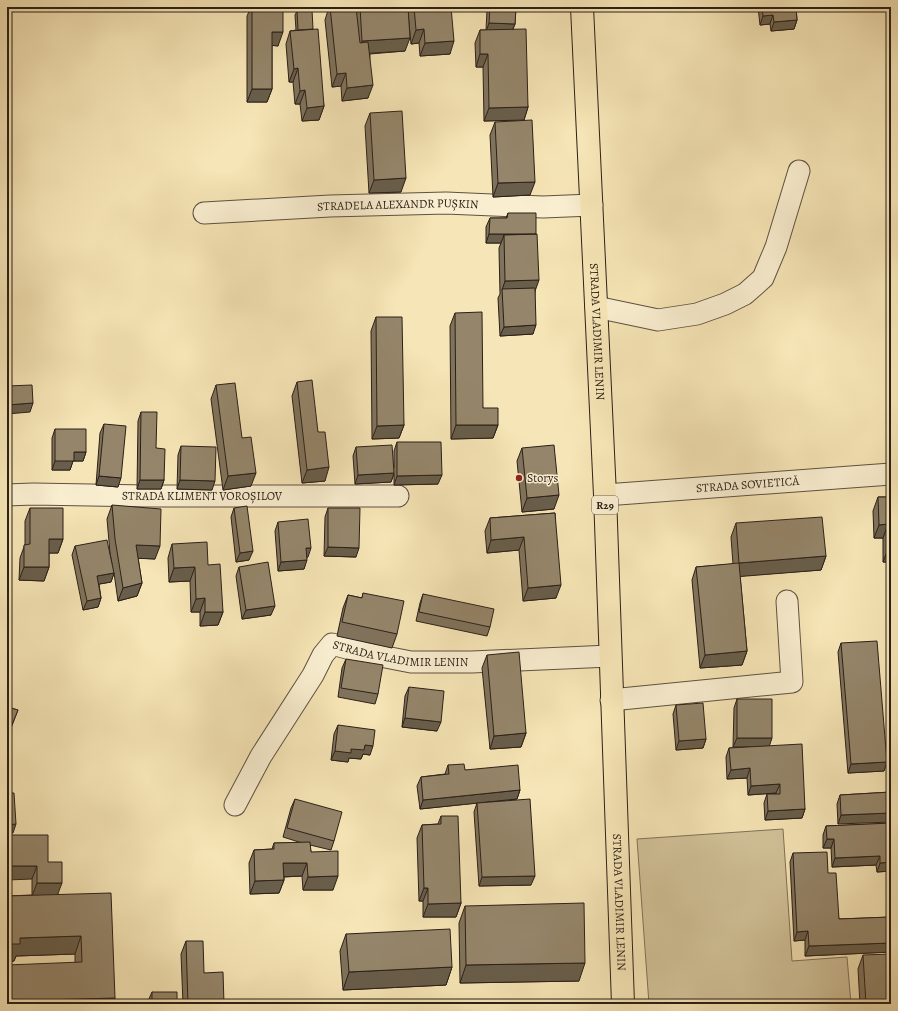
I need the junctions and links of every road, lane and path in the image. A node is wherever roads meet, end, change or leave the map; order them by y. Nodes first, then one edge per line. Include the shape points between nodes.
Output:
1 (582, 7) edge
2 (799, 171) dead end
3 (592, 205) junction
4 (204, 213) dead end
5 (596, 307) junction
6 (891, 474) edge
7 (7, 495) edge
8 (605, 495) junction
9 (398, 496) dead end
10 (787, 601) dead end
11 (610, 656) junction
12 (612, 700) junction
13 (235, 805) dead end
14 (623, 1004) edge

1 - 3 main road, STRADA VLADIMIR LENIN / R29
2 - 5 street via 776,247 762,278 745,294 697,314 658,320
3 - 4 street, STRADELA ALEXANDR PUȘKIN via 543,207 446,203
3 - 5 main road, STRADA VLADIMIR LENIN / R29
5 - 8 main road, STRADA VLADIMIR LENIN / R29
6 - 8 street, STRADA SOVIETICĂ
7 - 9 street, STRADA KLIMENT VOROȘILOV
8 - 11 main road, STRADA VLADIMIR LENIN / R29
10 - 12 street via 792,682
11 - 12 main road, STRADA VLADIMIR LENIN / R29
11 - 13 street, STRADA VLADIMIR LENIN via 411,662 332,644 261,756
12 - 14 main road, STRADA VLADIMIR LENIN / R29

